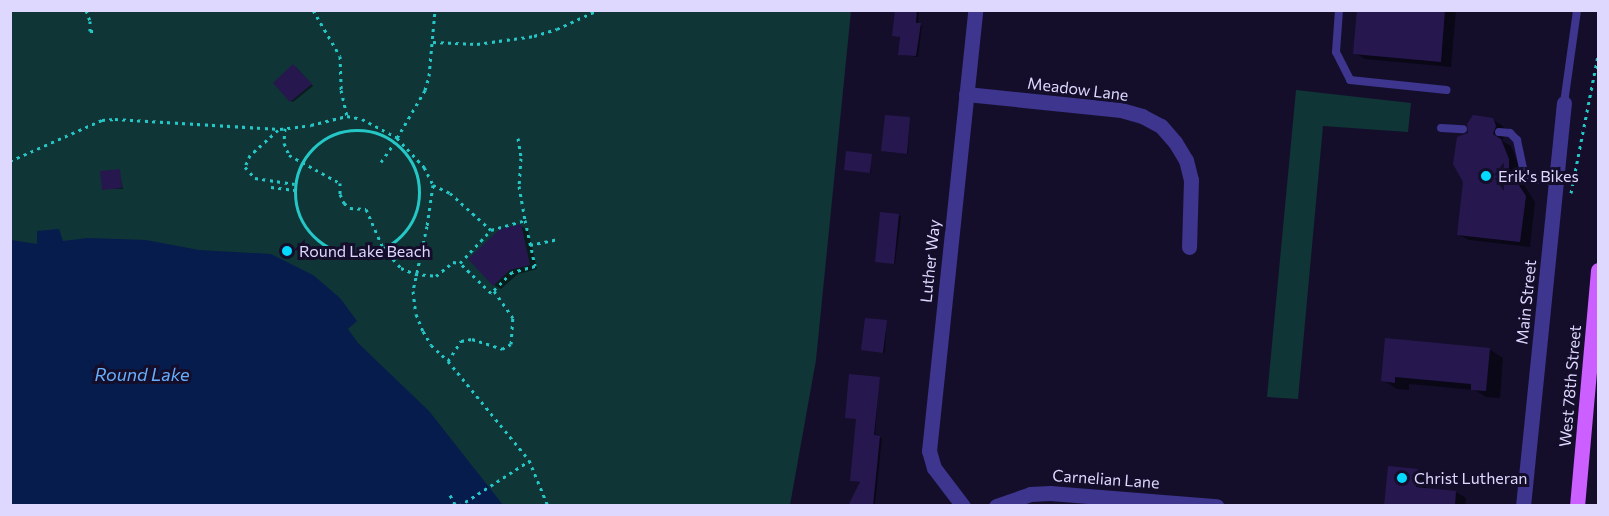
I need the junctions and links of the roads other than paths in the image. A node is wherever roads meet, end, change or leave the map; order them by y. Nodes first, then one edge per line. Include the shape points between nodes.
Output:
1 (975, 10) edge
2 (1339, 10) edge
3 (1577, 10) edge
4 (1446, 90) dead end
5 (966, 94) junction
6 (1564, 103) joint
7 (1441, 128) dead end
8 (1463, 129) dead end
9 (1499, 132) dead end
10 (1557, 182) junction
11 (1189, 247) dead end
12 (1599, 270) edge
13 (963, 506) edge
14 (996, 506) edge
15 (1216, 506) edge
16 (1522, 506) edge
17 (1577, 506) edge

1 - 5 street, Luther Way
2 - 4 lane via 1336,52 1350,80
3 - 6 lane
5 - 11 street, Meadow Lane via 1121,110 1161,126 1186,160 1191,180
5 - 13 street, Luther Way via 929,451 934,468
6 - 10 street, Main Street
7 - 8 lane
9 - 10 lane via 1510,133 1517,140 1522,170 1532,179
10 - 16 street, Main Street
12 - 17 main road, West 78th Street
14 - 15 street, Carnelian Lane via 1010,498 1050,493

